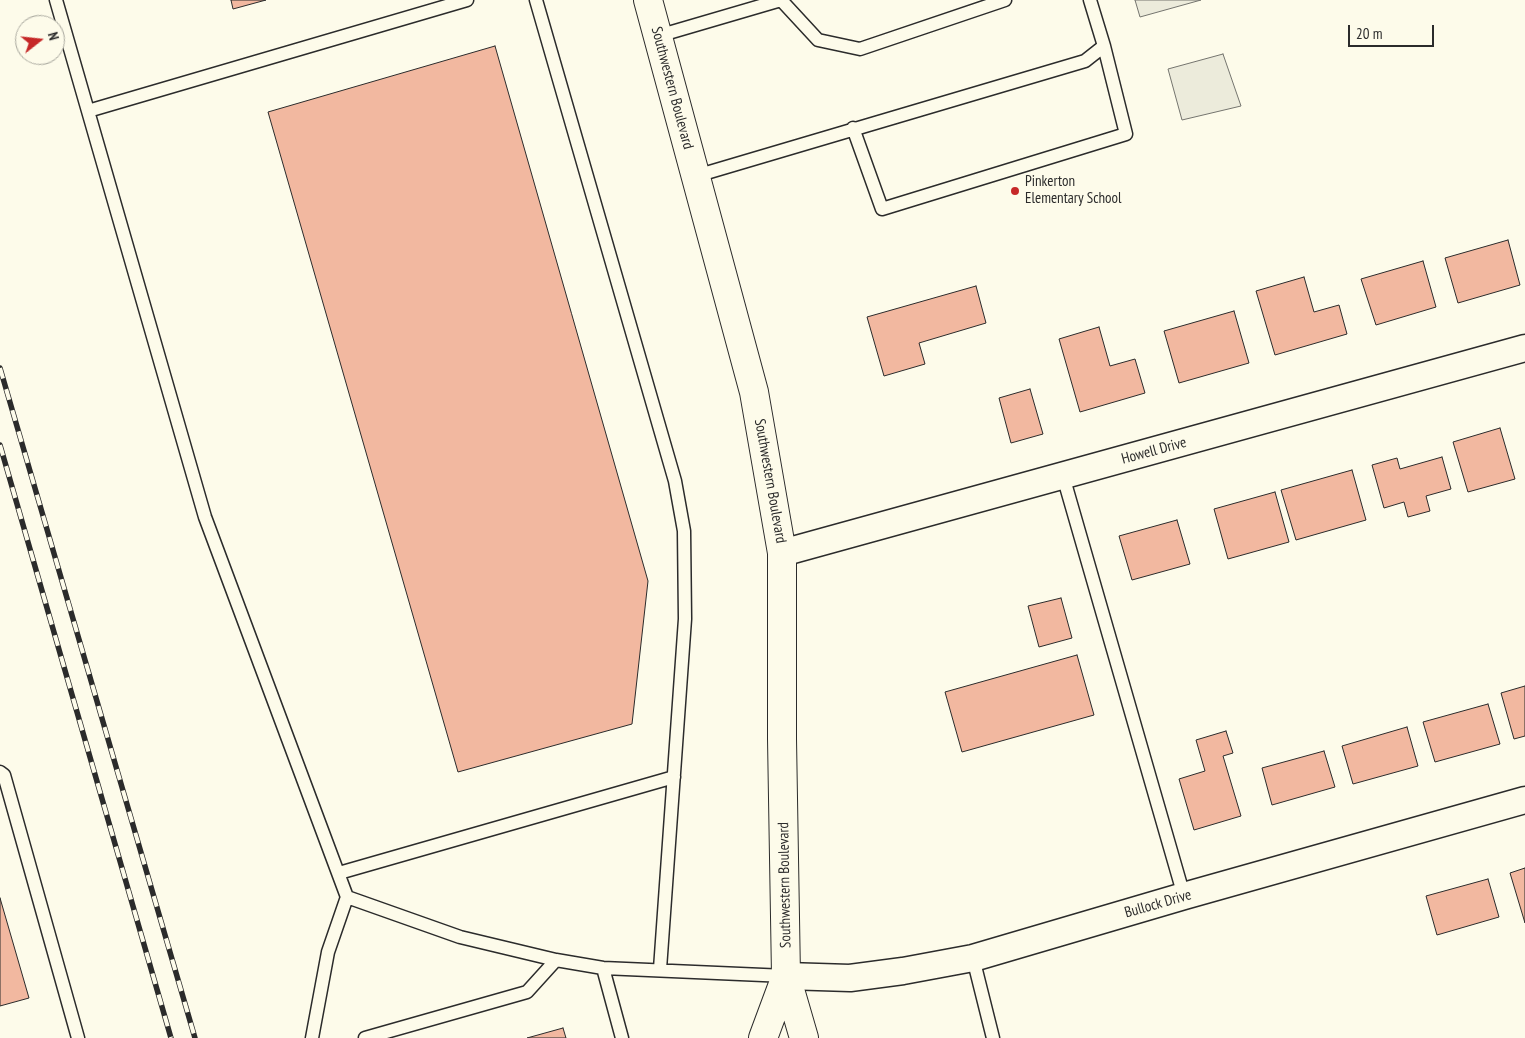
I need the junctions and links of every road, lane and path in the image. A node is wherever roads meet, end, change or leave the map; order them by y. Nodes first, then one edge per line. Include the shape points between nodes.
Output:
1 (56, 0) edge
2 (468, 0) edge
3 (536, 0) edge
4 (648, 0) edge
5 (781, 0) edge
6 (1005, 0) edge
7 (1090, 0) edge
8 (658, 36) junction
9 (1104, 46) junction
10 (88, 111) junction
11 (853, 128) junction
12 (696, 176) junction
13 (1525, 348) edge
14 (1063, 476) junction
15 (782, 553) junction
16 (0, 772) edge
17 (674, 777) junction
18 (1525, 800) edge
19 (338, 873) junction
20 (1184, 896) junction
21 (347, 897) junction
22 (974, 958) junction
23 (556, 960) junction
24 (603, 968) junction
25 (660, 969) junction
26 (786, 976) junction
27 (78, 1038) edge
28 (312, 1038) edge
29 (365, 1038) edge
30 (622, 1038) edge
31 (763, 1038) edge
32 (804, 1038) edge
33 (993, 1038) edge

1 - 10 lane
2 - 10 lane
3 - 17 lane via 672,472 684,531 685,619
4 - 8 street, Southwestern Boulevard
5 - 6 lane via 818,40 860,49
5 - 8 lane
7 - 9 lane
8 - 12 street, Southwestern Boulevard
9 - 11 lane via 1084,61
9 - 11 lane via 1126,134 882,209
10 - 19 lane via 206,518
11 - 12 lane
12 - 15 street, Southwestern Boulevard via 754,392
13 - 14 street, Howell Drive
14 - 15 street, Howell Drive
14 - 20 lane
15 - 26 street, Southwestern Boulevard
16 - 27 lane via 4,775
17 - 19 lane
17 - 25 lane
18 - 20 street, Bullock Drive
19 - 21 lane
20 - 22 street, Bullock Drive
21 - 23 lane via 460,937
21 - 28 lane via 328,952
22 - 26 street, Bullock Drive via 850,978
22 - 33 lane
23 - 24 lane
23 - 29 lane via 527,992
24 - 25 lane
24 - 30 lane
25 - 26 lane
26 - 31 street, Southwestern Boulevard
26 - 32 street, Southwestern Boulevard

